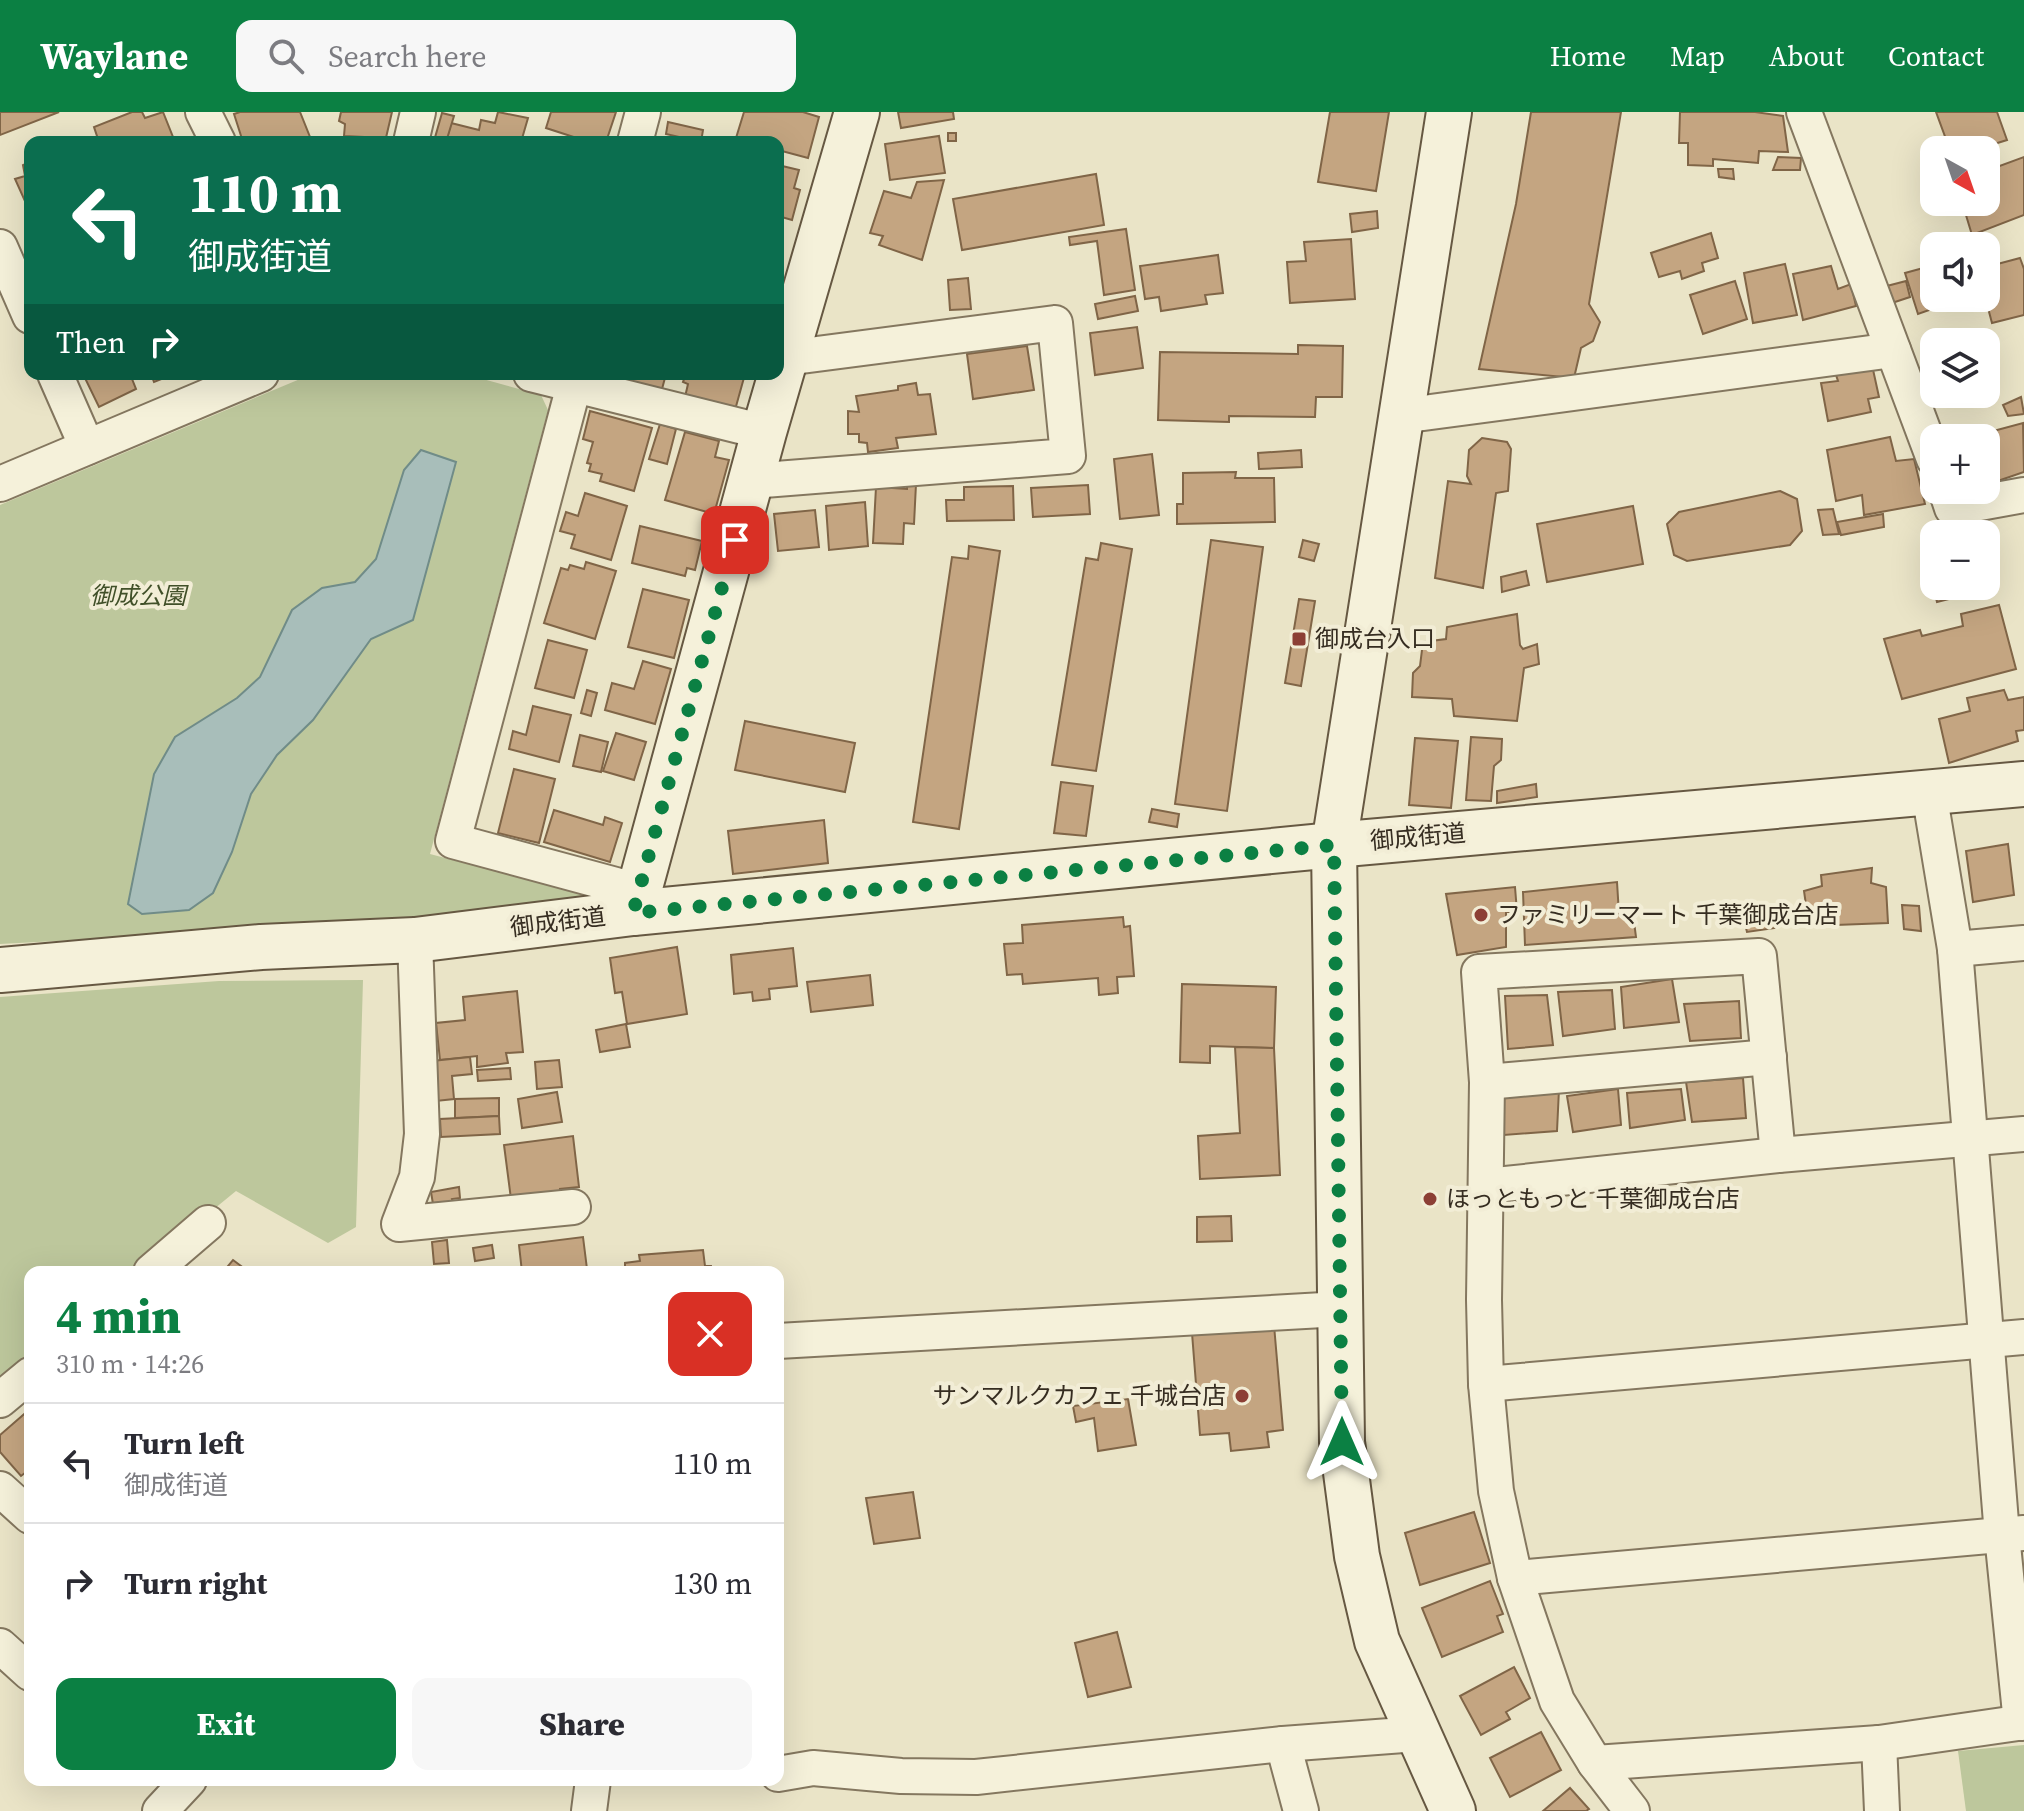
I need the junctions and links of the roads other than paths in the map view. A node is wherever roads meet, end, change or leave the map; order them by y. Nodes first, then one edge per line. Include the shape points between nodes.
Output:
1 (203, 112) edge
2 (418, 112) edge
3 (643, 112) edge
4 (857, 112) edge
5 (1449, 112) edge
6 (1804, 112) edge
7 (215, 136) edge
8 (412, 136) edge
9 (637, 136) edge
10 (0, 247) edge
11 (24, 302) edge
12 (1893, 350) junction
13 (786, 358) junction
14 (784, 365) edge
15 (58, 380) edge
16 (247, 380) edge
17 (576, 380) edge
18 (779, 380) edge
19 (1401, 416) junction
20 (1921, 424) edge
21 (764, 432) junction
22 (87, 447) junction
23 (751, 481) junction
24 (0, 484) edge
25 (2024, 495) edge
26 (2000, 499) edge
27 (1951, 504) edge
28 (1974, 504) edge
29 (2024, 784) edge
30 (1929, 792) junction
31 (1334, 845) junction
32 (636, 902) junction
33 (415, 940) junction
34 (2024, 943) edge
35 (1955, 949) junction
36 (0, 970) edge
37 (1769, 1057) junction
38 (1487, 1082) junction
39 (2024, 1134) edge
40 (1971, 1138) junction
41 (1778, 1155) junction
42 (1486, 1186) junction
43 (573, 1207) dead end
44 (208, 1223) dead end
45 (158, 1266) edge
46 (1341, 1309) junction
47 (2024, 1337) edge
48 (1986, 1340) junction
49 (784, 1341) edge
50 (24, 1380) edge
51 (1486, 1384) junction
52 (0, 1400) edge
53 (0, 1489) edge
54 (24, 1509) edge
55 (2013, 1534) edge
56 (1515, 1578) junction
57 (0, 1646) edge
58 (24, 1668) edge
59 (2023, 1722) edge
60 (1417, 1734) junction
61 (1879, 1743) junction
62 (1283, 1744) junction
63 (1595, 1763) junction
64 (784, 1773) edge
65 (592, 1786) edge
66 (589, 1811) edge
67 (1301, 1811) edge
68 (1453, 1811) edge
69 (1632, 1811) edge
70 (1882, 1811) edge

1 - 7 street
2 - 8 street
3 - 9 street
4 - 13 street
5 - 19 street
6 - 12 street
10 - 11 street
12 - 19 street
12 - 20 street
13 - 14 street
13 - 23 street via 1055,323 1068,456
15 - 22 street
16 - 22 street
17 - 21 street
17 - 32 street via 453,841
18 - 21 street
19 - 31 street
21 - 23 street
22 - 24 street
23 - 32 street
25 - 26 street
27 - 28 street
29 - 30 street, 御成街道
30 - 31 street, 御成街道
30 - 35 street
31 - 32 street, 御成街道
31 - 46 street
32 - 33 street, 御成街道
33 - 36 street, 御成街道 via 261,947
33 - 43 street via 422,1134 417,1177 399,1224
34 - 35 street
35 - 40 street
37 - 38 street
37 - 38 street via 1759,956 1479,972
37 - 41 street
38 - 42 street
39 - 40 street
40 - 41 street
40 - 48 street
41 - 42 street
42 - 51 street
44 - 45 street
46 - 49 street
46 - 60 street via 1342,1442 1357,1556 1377,1641
47 - 48 street
48 - 51 street
48 - 55 street
50 - 52 street
51 - 56 street via 1496,1491
53 - 54 street
55 - 56 street
55 - 59 street
56 - 63 street via 1557,1701
57 - 58 street
59 - 61 street
60 - 62 street
60 - 68 street
61 - 63 street
61 - 70 street
62 - 64 street via 976,1777 813,1768
62 - 67 street
63 - 69 street
65 - 66 street

